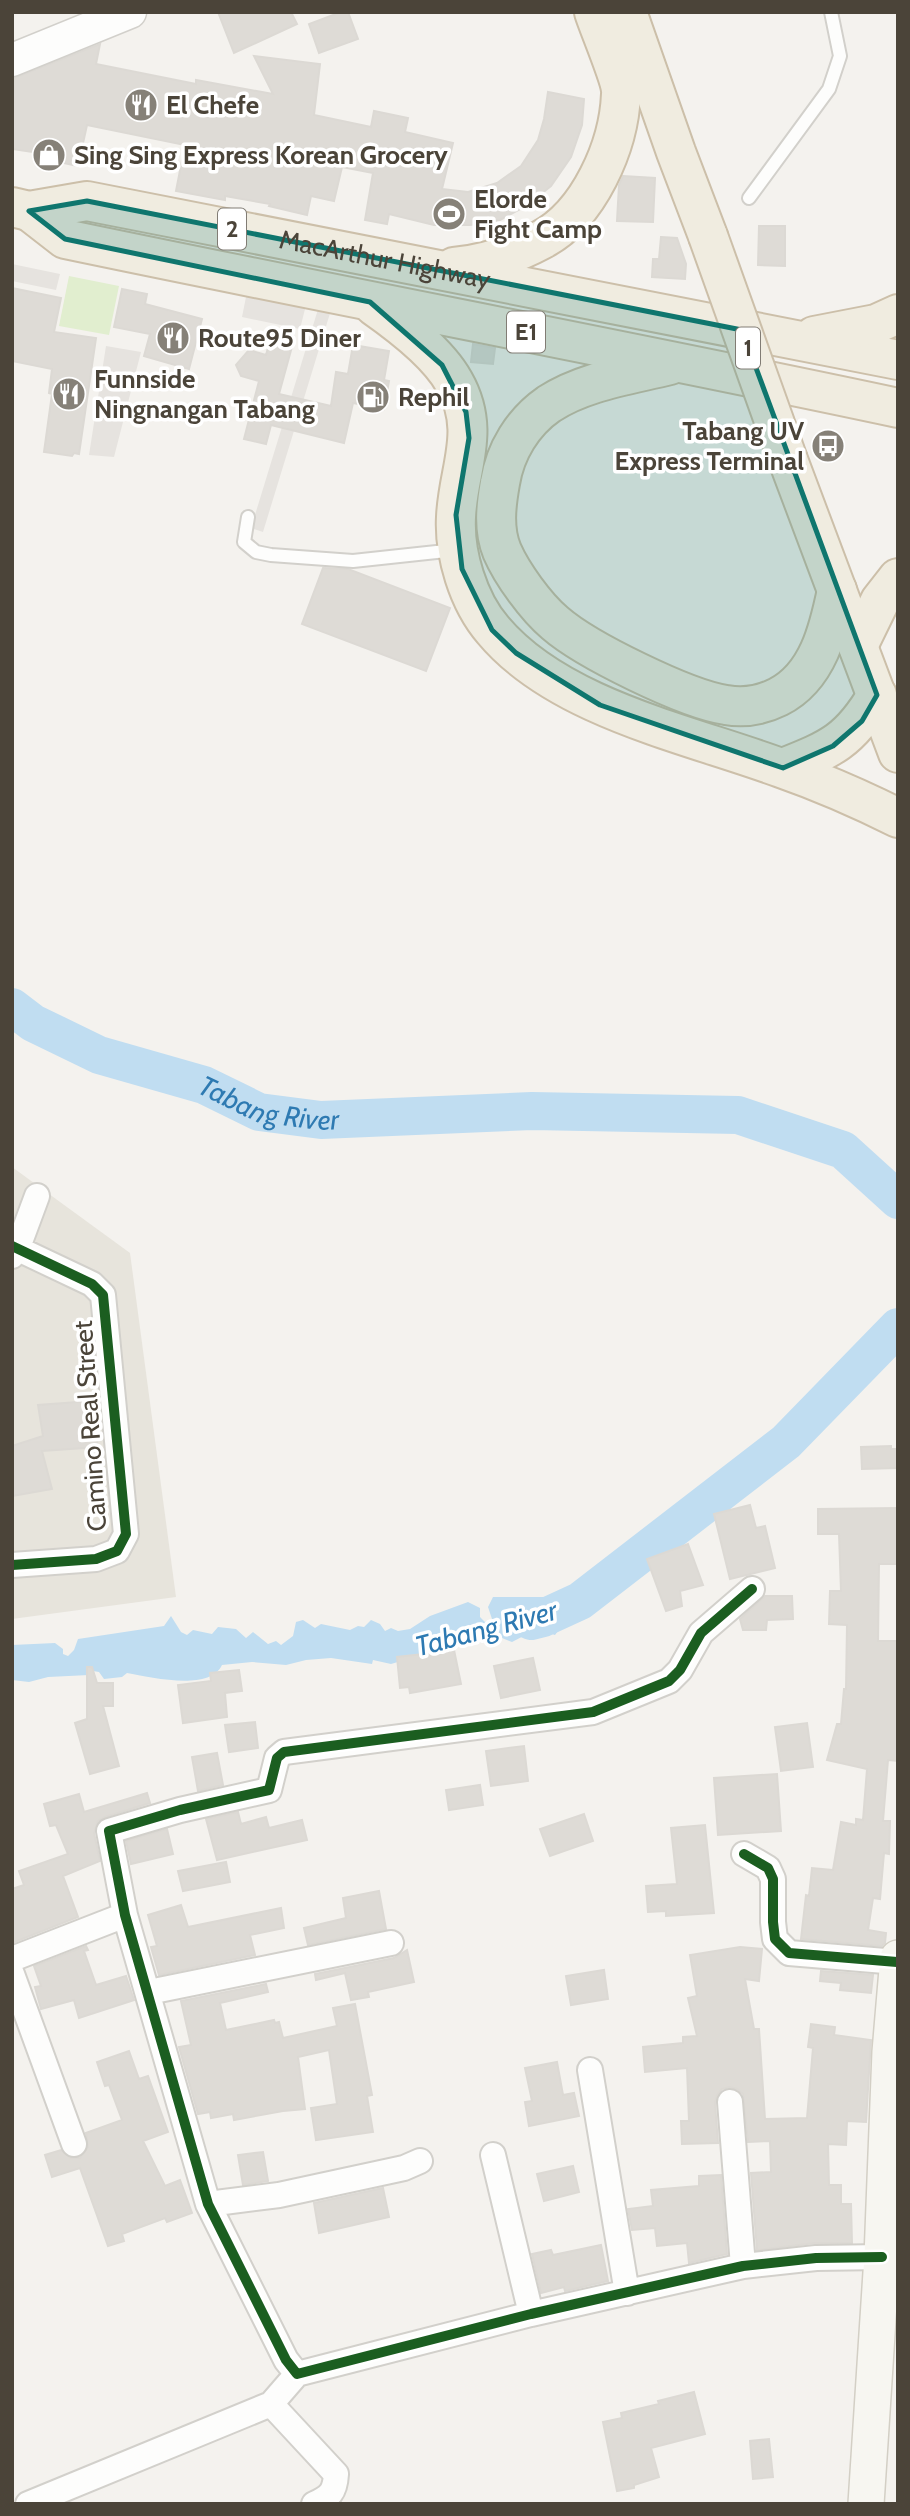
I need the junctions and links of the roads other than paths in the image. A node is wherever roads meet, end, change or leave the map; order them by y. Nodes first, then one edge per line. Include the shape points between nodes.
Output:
1 (130, 12) edge
2 (594, 12) edge
3 (627, 12) edge
4 (656, 12) edge
5 (831, 12) edge
6 (643, 57) junction
7 (12, 60) edge
8 (749, 198) dead end
9 (20, 209) edge
10 (435, 270) junction
11 (370, 302) junction
12 (898, 314) edge
13 (795, 340) junction
14 (898, 360) edge
15 (681, 362) junction
16 (898, 408) edge
17 (248, 517) dead end
18 (458, 550) junction
19 (898, 579) edge
20 (836, 590) junction
21 (858, 646) junction
22 (877, 695) junction
23 (898, 753) edge
24 (783, 768) junction
25 (898, 818) edge
26 (37, 1196) dead end
27 (14, 1251) edge
28 (12, 1565) edge
29 (752, 1589) dead end
30 (744, 1854) dead end
31 (125, 1915) junction
32 (391, 1943) dead end
33 (12, 1959) edge
34 (897, 1960) edge
35 (12, 1973) edge
36 (149, 1992) junction
37 (590, 2070) dead end
38 (730, 2102) dead end
39 (74, 2144) dead end
40 (493, 2155) dead end
41 (420, 2161) dead end
42 (208, 2204) junction
43 (882, 2257) junction
44 (743, 2266) junction
45 (627, 2293) junction
46 (531, 2314) junction
47 (297, 2374) junction
48 (271, 2404) junction
49 (28, 2504) edge
50 (314, 2504) edge
51 (866, 2504) edge

1 - 7 street
2 - 10 highway via 622,92 612,148 594,184 573,215 543,239 477,264
3 - 6 highway, 1
4 - 6 highway
5 - 8 lane via 840,55 829,89
6 - 20 highway, 1, bridge
9 - 10 highway, MacArthur Highway / 2 via 87,201
9 - 11 highway, MacArthur Highway / 2 via 65,239
10 - 13 highway, MacArthur Highway / 2
11 - 15 highway, E1
11 - 18 highway via 442,365 466,412 469,438 456,515
12 - 13 highway via 876,324
13 - 14 highway, MacArthur Highway
15 - 16 highway, E1
15 - 20 highway via 582,387 549,404 529,421 512,445 495,512 501,548 515,574 552,621 570,636 684,692 729,706 765,702 797,683 828,634
17 - 18 lane via 244,542 256,552 271,555 353,561
18 - 24 highway via 475,602 492,630 545,675 600,705
19 - 21 highway via 880,601
20 - 21 highway, 1
21 - 22 highway, 1
22 - 23 highway, 1
22 - 24 highway via 850,733 833,746
24 - 25 highway
26 - 27 street
27 - 28 street, Camino Real Street via 92,1284 103,1295 125,1534 117,1552 96,1559
29 - 31 street via 701,1633 669,1681 593,1712 284,1752 277,1758 269,1790 109,1831
30 - 34 street via 768,1868 774,1880 775,1939 789,1953
31 - 33 street
31 - 36 street
32 - 36 street
34 - 43 main road
35 - 39 street
36 - 42 street
37 - 45 street
38 - 44 street
40 - 46 street
41 - 42 street via 293,2192
42 - 47 street
43 - 44 street
43 - 51 main road
44 - 45 street
45 - 46 street
46 - 47 street
47 - 48 street
48 - 49 street
48 - 50 street via 336,2474 329,2497

